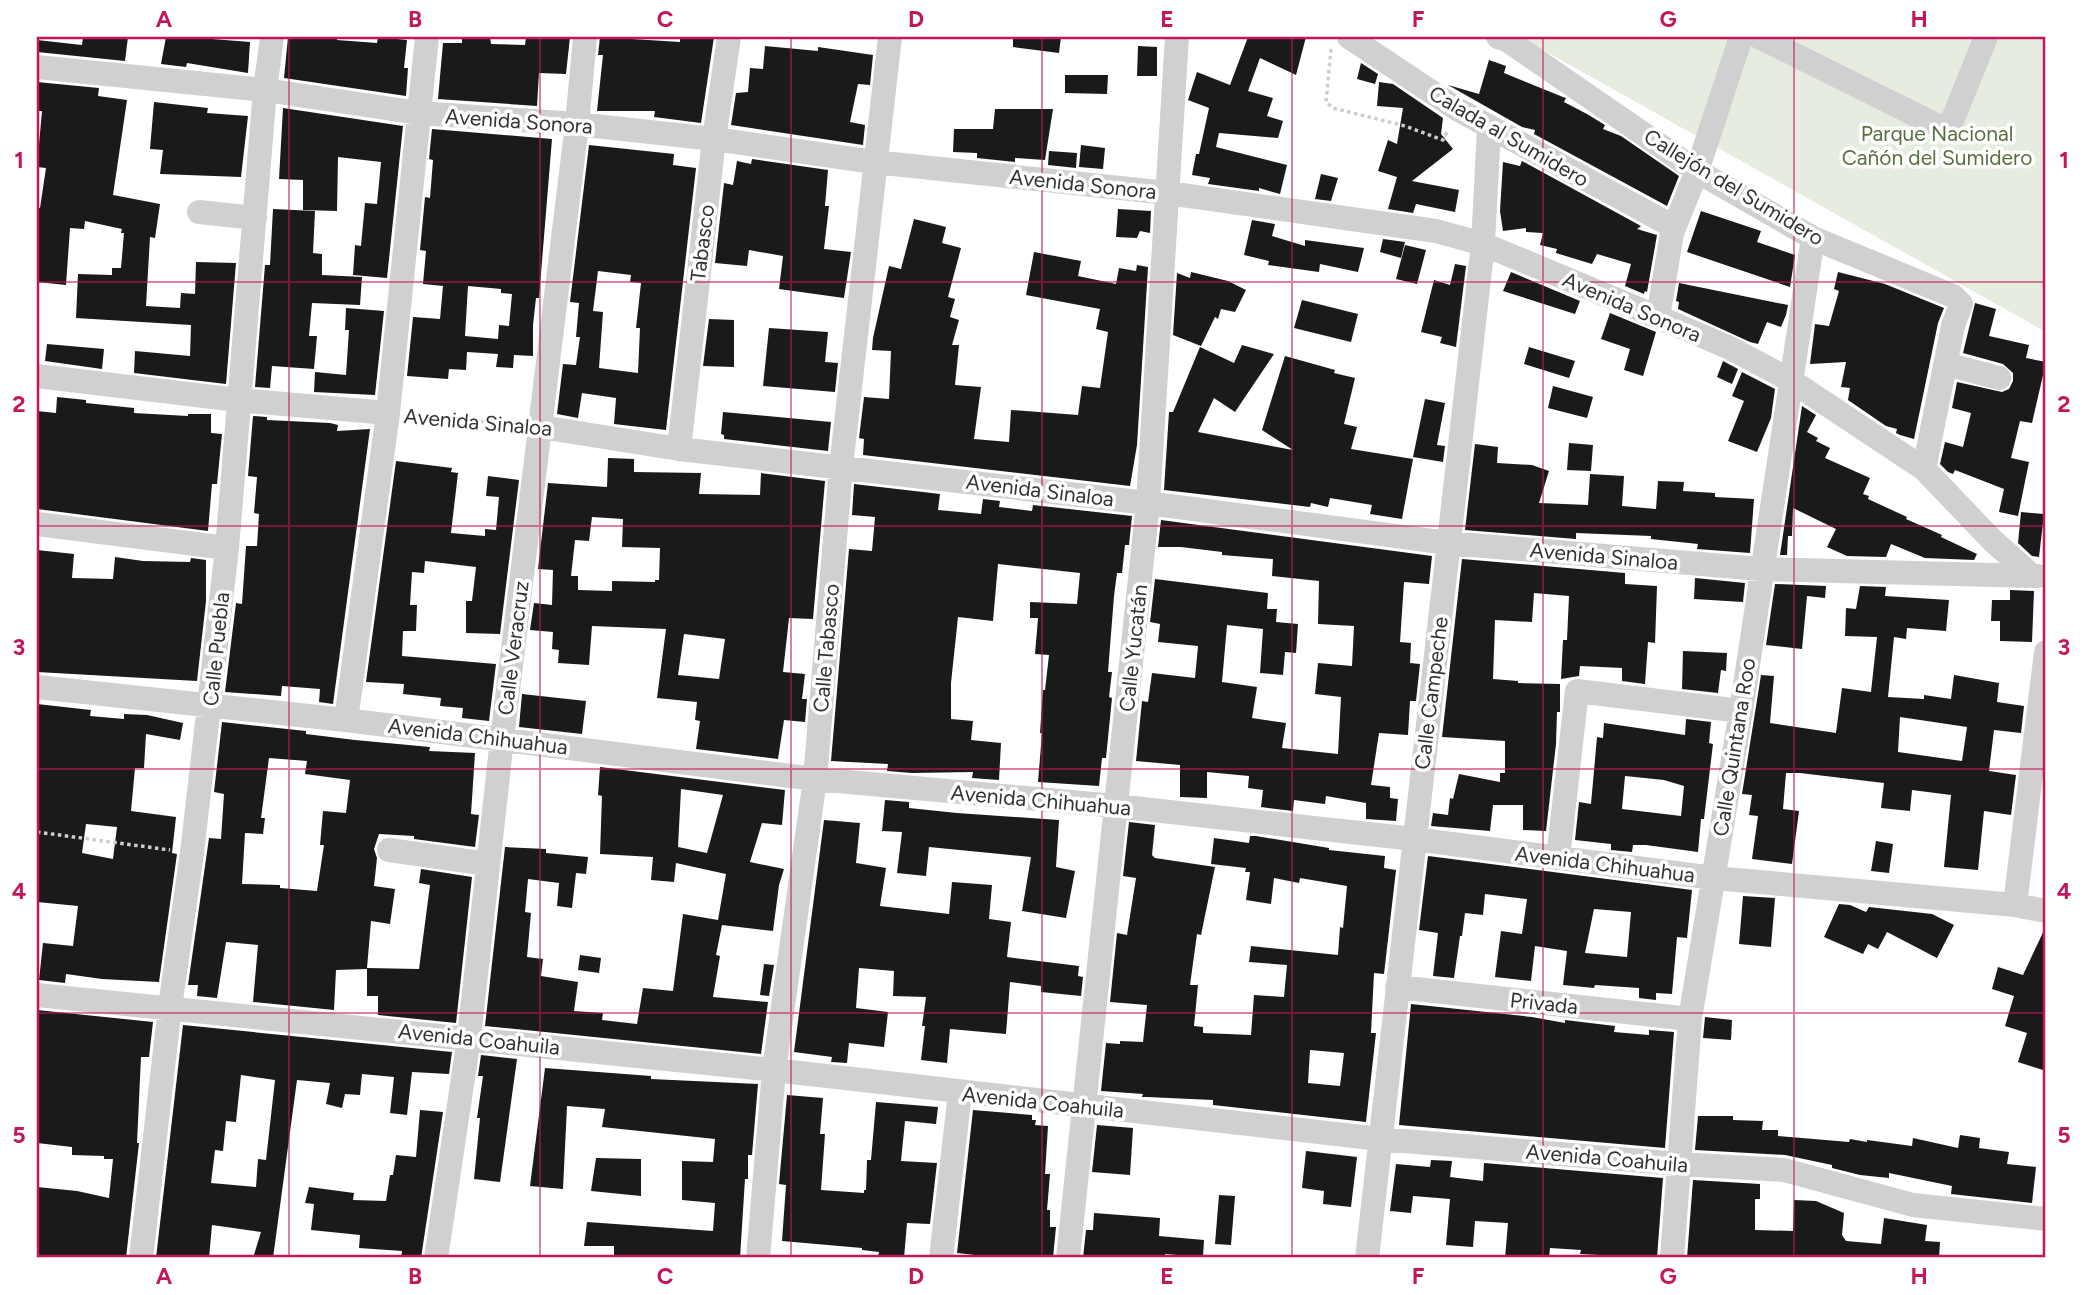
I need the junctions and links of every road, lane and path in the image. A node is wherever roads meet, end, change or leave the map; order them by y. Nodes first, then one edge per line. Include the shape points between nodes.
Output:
1 (272, 37) edge
2 (428, 37) edge
3 (585, 37) edge
4 (729, 37) edge
5 (890, 37) edge
6 (1177, 37) edge
7 (1332, 37) edge
8 (1349, 37) edge
9 (1498, 37) edge
10 (1741, 37) edge
11 (1759, 37) edge
12 (1986, 37) edge
13 (37, 67) edge
14 (265, 90) junction
15 (1457, 109) junction
16 (419, 113) junction
17 (577, 124) junction
18 (1489, 128) junction
19 (714, 139) junction
20 (874, 162) junction
21 (1697, 171) junction
22 (1167, 192) junction
23 (199, 212) dead end
24 (255, 218) junction
25 (1674, 228) junction
26 (1813, 238) junction
27 (1483, 244) junction
28 (1658, 317) junction
29 (1945, 364) junction
30 (37, 376) edge
31 (1999, 378) dead end
32 (1790, 380) junction
33 (238, 400) junction
34 (388, 413) junction
35 (541, 427) junction
36 (678, 449) junction
37 (841, 467) junction
38 (1924, 469) junction
39 (1148, 503) junction
40 (37, 524) edge
41 (1448, 543) junction
42 (227, 548) junction
43 (1760, 569) junction
44 (2039, 576) edge
45 (2046, 652) edge
46 (37, 687) edge
47 (210, 706) junction
48 (1741, 711) junction
49 (346, 720) junction
50 (502, 739) junction
51 (2040, 756) edge
52 (815, 779) junction
53 (1116, 806) junction
54 (37, 832) edge
55 (1414, 839) junction
56 (390, 850) dead end
57 (192, 853) junction
58 (1558, 858) junction
59 (488, 864) junction
60 (1714, 878) junction
61 (2015, 905) junction
62 (2046, 911) edge
63 (1397, 987) junction
64 (37, 995) edge
65 (170, 1007) junction
66 (1690, 1019) junction
67 (469, 1038) junction
68 (774, 1070) junction
69 (960, 1093) junction
70 (1085, 1106) junction
71 (1380, 1139) junction
72 (1679, 1164) junction
73 (2046, 1219) edge
74 (141, 1258) edge
75 (436, 1258) edge
76 (758, 1258) edge
77 (941, 1258) edge
78 (1069, 1258) edge
79 (1367, 1258) edge
80 (1672, 1258) edge

1 - 14 street, Calle Puebla
2 - 16 street
3 - 17 street, Calle Veracruz
4 - 19 street, Tabasco
5 - 20 street, Calle Tabasco
6 - 22 street, Calle Yucatán
7 - 15 path via 1326,102 1333,108 1443,140
8 - 15 street, Calada al Sumidero
9 - 21 street, Callejón del Sumidero
10 - 21 street
11 - 12 street via 1948,131
13 - 14 street, Avenida Sonora
14 - 16 street, Avenida Sonora
14 - 24 street, Calle Puebla
15 - 18 street, Calada al Sumidero
16 - 17 street, Avenida Sonora
16 - 34 street
17 - 19 street, Avenida Sonora
17 - 35 street, Calle Veracruz
18 - 25 street, Calada al Sumidero
18 - 27 street, Calle Campeche
19 - 20 street, Avenida Sonora
19 - 36 street, Tabasco
20 - 22 street, Avenida Sonora
20 - 37 street, Calle Tabasco
21 - 25 street
21 - 26 street, Callejón del Sumidero
22 - 27 street, Avenida Sonora via 1436,231
22 - 39 street, Calle Yucatán
23 - 24 street
24 - 33 street, Calle Puebla
25 - 28 street
26 - 29 street, Callejón del Sumidero via 1953,296 1961,304
26 - 32 street, Calle Quintana Roo
27 - 28 street, Avenida Sonora
27 - 41 street, Calle Campeche
28 - 32 street, Avenida Sonora
29 - 31 street
29 - 38 street
30 - 33 street, Avenida Sinaloa
32 - 38 street, Avenida Sonora
32 - 43 street, Calle Quintana Roo
33 - 34 street, Avenida Sinaloa
33 - 42 street, Calle Puebla
34 - 35 path, Avenida Sinaloa
34 - 49 street
35 - 36 street, Avenida Sinaloa
35 - 50 street, Calle Veracruz
36 - 37 street, Avenida Sinaloa
37 - 39 street, Avenida Sinaloa
37 - 52 street, Calle Tabasco
38 - 44 street, Avenida Sonora via 1993,540
39 - 41 street, Avenida Sinaloa
39 - 53 street, Calle Yucatán
40 - 42 street
41 - 43 street, Avenida Sinaloa
41 - 55 street, Calle Campeche
42 - 47 street, Calle Puebla
43 - 44 street, Avenida Sinaloa
43 - 48 street, Calle Quintana Roo
45 - 51 street
46 - 47 street, Avenida Chihuahua
47 - 49 street, Avenida Chihuahua
47 - 57 street, Calle Puebla
48 - 58 street via 1577,691
48 - 60 street, Calle Quintana Roo
49 - 50 street, Avenida Chihuahua
50 - 52 street, Avenida Chihuahua
50 - 59 street, Calle Veracruz
51 - 61 street
52 - 53 street, Avenida Chihuahua
52 - 68 street, Calle Tabasco
53 - 55 street, Avenida Chihuahua
53 - 70 street, Calle Yucatán
54 - 57 path
55 - 58 street, Avenida Chihuahua
55 - 63 street, Calle Campeche
56 - 59 street
57 - 65 street, Calle Puebla
58 - 60 street, Avenida Chihuahua
59 - 67 street, Calle Veracruz
60 - 61 street, Avenida Chihuahua
60 - 66 street, Calle Quintana Roo
61 - 62 street, Avenida Chihuahua
63 - 66 street, Privada
63 - 71 street, Calle Campeche
64 - 65 street, Avenida Coahuila
65 - 67 street, Avenida Coahuila
65 - 74 street, Calle Puebla
66 - 72 street, Calle Quintana Roo
67 - 68 street, Avenida Coahuila
67 - 75 street, Calle Veracruz
68 - 69 street, Avenida Coahuila
68 - 76 street, Calle Tabasco
69 - 70 street, Avenida Coahuila
69 - 77 street
70 - 71 street, Avenida Coahuila
70 - 78 street, Calle Yucatán
71 - 72 street, Avenida Coahuila
71 - 79 street, Calle Campeche
72 - 73 street, Avenida Coahuila via 1784,1170 1913,1205
72 - 80 street, Calle Quintana Roo

